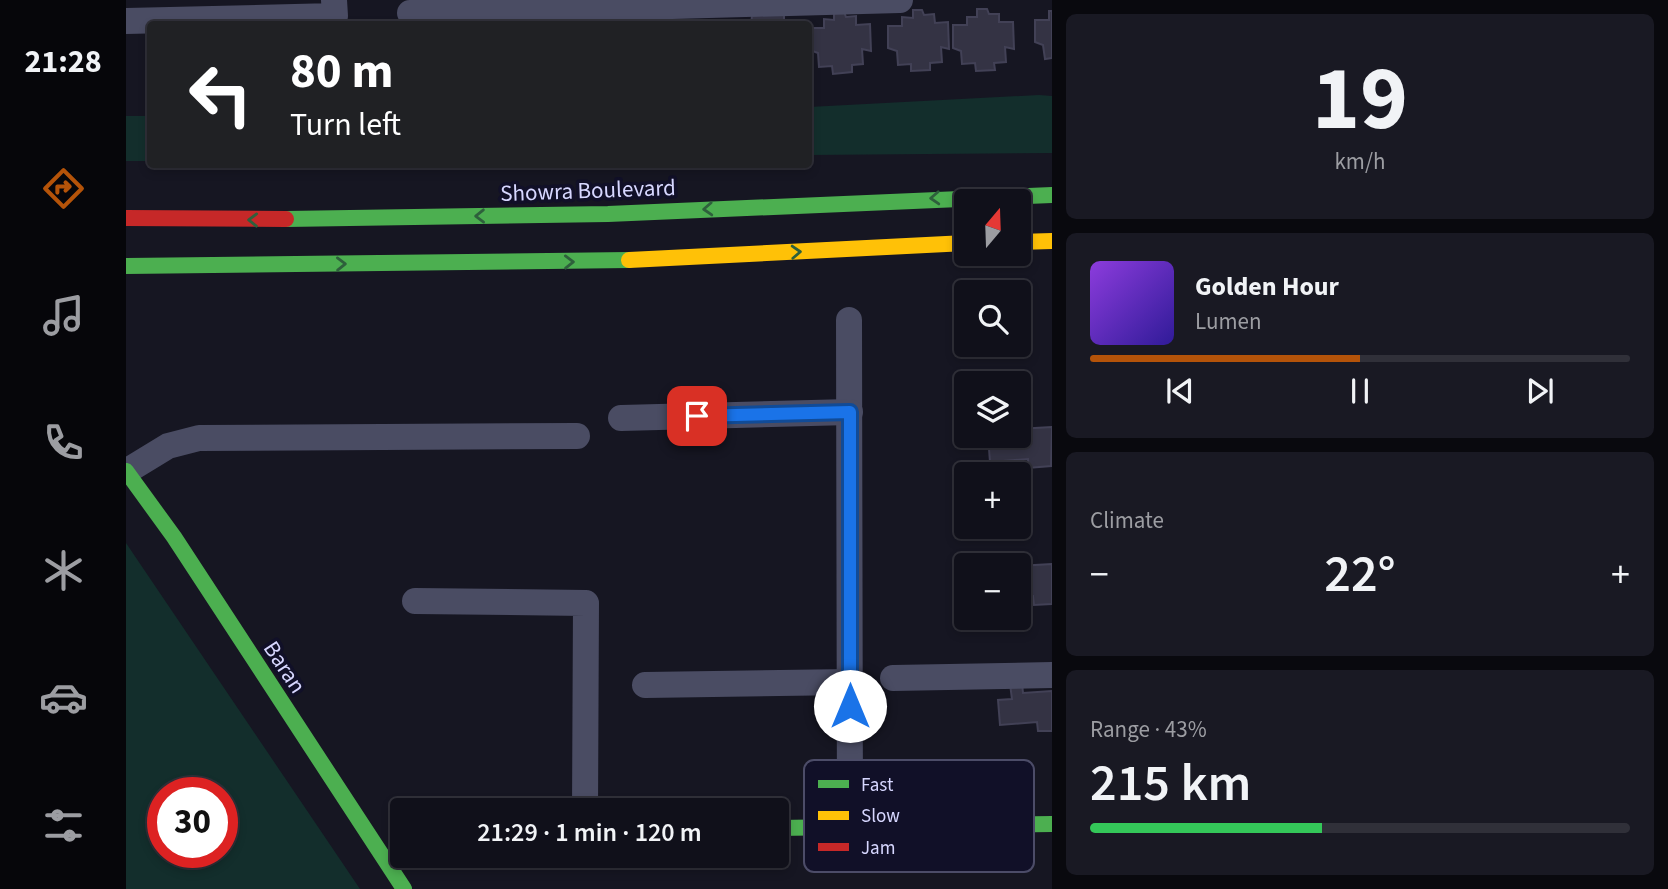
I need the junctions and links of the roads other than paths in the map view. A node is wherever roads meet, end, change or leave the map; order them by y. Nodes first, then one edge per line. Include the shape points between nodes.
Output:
1 (887, 0) edge
2 (732, 3) edge
3 (334, 8) edge
4 (410, 13) dead end
5 (126, 21) edge
6 (1052, 195) edge
7 (126, 218) edge
8 (1052, 241) edge
9 (1031, 242) edge
10 (954, 244) edge
11 (129, 267) edge
12 (849, 320) dead end
13 (850, 412) junction
14 (621, 418) dead end
15 (577, 436) dead end
16 (126, 471) edge
17 (415, 601) dead end
18 (1052, 675) edge
19 (893, 678) dead end
20 (850, 682) junction
21 (645, 685) dead end
22 (850, 760) edge
23 (585, 798) edge
24 (1034, 824) edge
25 (1052, 824) edge
26 (366, 832) junction
27 (390, 832) dead end
28 (404, 889) edge

1 - 2 street
2 - 4 street
3 - 5 street
6 -> 7 main road, Showra Boulevard via 594,214
8 - 9 main road
11 -> 10 main road via 607,261
12 - 13 street
13 - 14 street
13 - 20 street
15 - 16 street via 199,438 168,446
16 - 26 main road, ‌‌Baran
17 - 23 street via 586,603
18 - 19 street
20 - 21 street
20 - 22 street
24 - 25 main road
26 - 27 main road
26 - 28 main road, ‌‌Baran

